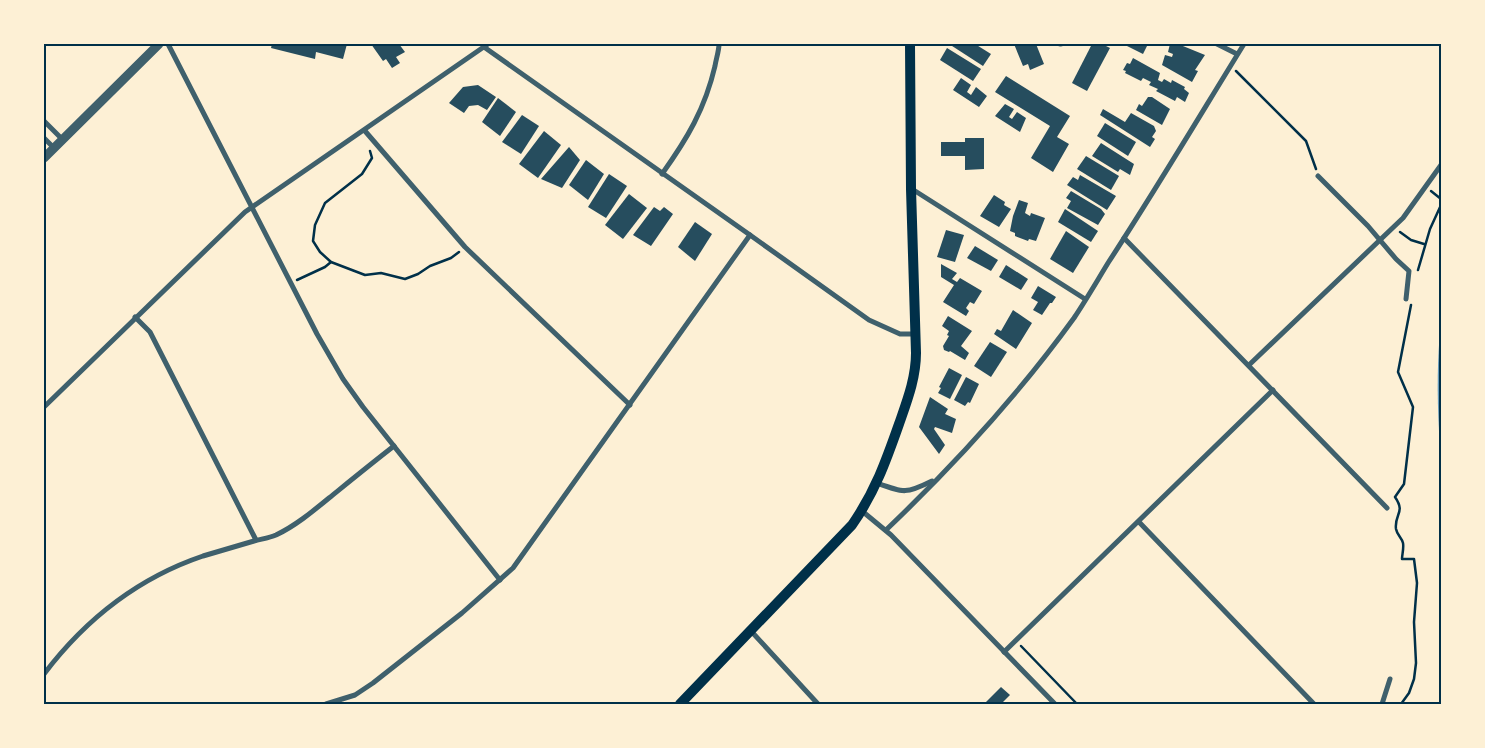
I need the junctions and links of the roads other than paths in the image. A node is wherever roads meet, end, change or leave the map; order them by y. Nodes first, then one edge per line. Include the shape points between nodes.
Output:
1 (159, 44) edge
2 (168, 44) edge
3 (719, 44) edge
4 (910, 44) edge
5 (1217, 44) edge
6 (1244, 44) edge
7 (486, 45) edge
8 (1237, 54) junction
9 (44, 121) edge
10 (365, 131) junction
11 (44, 138) edge
12 (63, 140) junction
13 (54, 148) junction
14 (44, 158) edge
15 (1441, 165) edge
16 (662, 174) junction
17 (1318, 176) road end
18 (911, 189) junction
19 (252, 208) junction
20 (750, 234) junction
21 (1124, 238) junction
22 (1379, 240) junction
23 (1085, 299) junction
24 (1406, 299) dead end
25 (135, 317) junction
26 (916, 334) junction
27 (1249, 365) junction
28 (1273, 390) junction
29 (630, 405) junction
30 (44, 407) edge
31 (394, 446) junction
32 (935, 480) junction
33 (878, 483) junction
34 (1387, 508) dead end
35 (862, 511) junction
36 (1139, 522) junction
37 (886, 530) junction
38 (256, 540) junction
39 (500, 580) junction
40 (751, 631) junction
41 (1004, 652) junction
42 (44, 674) edge
43 (1390, 679) dead end
44 (326, 704) edge
45 (680, 704) edge
46 (818, 704) edge
47 (1054, 704) edge
48 (1314, 704) edge
49 (1382, 704) edge

1 - 12 street
2 - 19 street
3 - 16 street via 700,112
4 - 18 main road
5 - 8 street
6 - 8 street
7 - 10 street
7 - 16 street
8 - 21 street
9 - 12 street
10 - 19 street
10 - 29 street via 465,247
11 - 13 street
12 - 13 street
13 - 14 street
15 - 22 street via 1403,218
16 - 20 street
17 - 22 street
18 - 23 street
18 - 26 main road
19 - 25 street via 233,222
19 - 31 street via 343,379
20 - 26 street via 868,320 900,334
20 - 29 street
21 - 23 street
21 - 27 street
22 - 24 street via 1409,271
22 - 27 street
23 - 32 street via 1039,364 953,464
25 - 30 street
25 - 38 street via 150,332
26 - 33 main road via 916,368 911,390
27 - 28 street
28 - 34 street
28 - 36 street
29 - 39 street via 513,568
31 - 38 street via 288,528 274,536
31 - 39 street
32 - 33 street via 904,492
32 - 37 street
33 - 35 main road
35 - 37 street
35 - 40 main road via 840,539
36 - 41 street
36 - 48 street
37 - 41 street
38 - 42 street via 178,564 152,578 106,608 81,630
39 - 44 street via 374,683 355,695
40 - 45 main road
40 - 46 street
41 - 47 street
43 - 49 street

